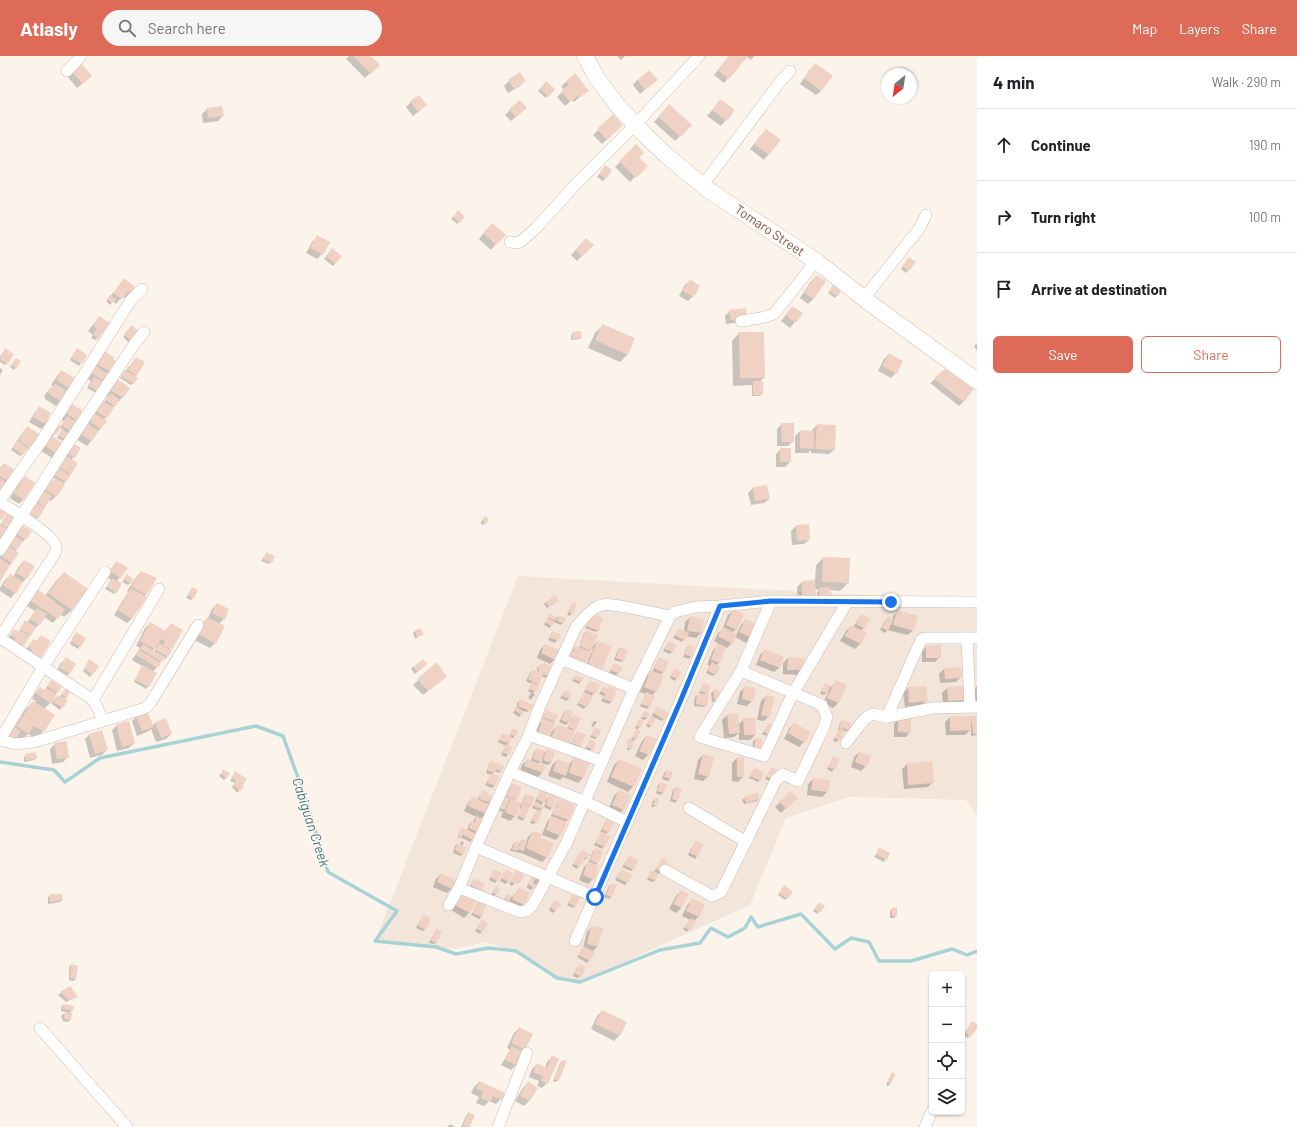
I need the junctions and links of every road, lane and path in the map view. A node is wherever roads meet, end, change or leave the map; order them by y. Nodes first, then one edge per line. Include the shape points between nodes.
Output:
1 (81, 56) edge
2 (585, 56) edge
3 (699, 56) edge
4 (66, 71) dead end
5 (790, 71) dead end
6 (636, 124) junction
7 (702, 185) junction
8 (926, 215) dead end
9 (510, 242) dead end
10 (816, 261) junction
11 (142, 288) dead end
12 (864, 298) junction
13 (740, 321) dead end
14 (144, 332) dead end
15 (977, 381) edge
16 (0, 501) edge
17 (21, 516) junction
18 (0, 550) edge
19 (105, 572) dead end
20 (159, 589) dead end
21 (771, 601) junction
22 (848, 601) junction
23 (977, 602) edge
24 (720, 606) junction
25 (670, 616) junction
26 (198, 625) dead end
27 (0, 637) edge
28 (972, 638) edge
29 (561, 659) junction
30 (43, 667) junction
31 (741, 670) junction
32 (634, 689) junction
33 (793, 693) junction
34 (93, 700) junction
35 (973, 707) edge
36 (887, 717) junction
37 (103, 721) junction
38 (528, 735) junction
39 (0, 740) edge
40 (846, 743) dead end
41 (602, 761) junction
42 (510, 772) junction
43 (584, 801) junction
44 (688, 808) dead end
45 (627, 822) junction
46 (746, 842) junction
47 (476, 847) junction
48 (665, 870) dead end
49 (548, 876) junction
50 (459, 888) junction
51 (595, 897) junction
52 (449, 905) dead end
53 (574, 941) dead end
54 (40, 1028) dead end
55 (527, 1053) dead end
56 (930, 1115) edge
57 (127, 1127) edge
58 (498, 1127) edge
59 (925, 1127) edge

1 - 4 street
2 - 6 street, Tomaro Street via 597,78
3 - 6 street
5 - 7 street
6 - 7 street, Tomaro Street via 666,155
6 - 9 street via 525,238 518,243
7 - 10 street, Tomaro Street
8 - 12 street via 919,229
10 - 12 street, Tomaro Street
10 - 13 street via 774,314
11 - 16 street via 131,300 41,442
12 - 15 street, Tomaro Street
14 - 17 street
16 - 17 street
17 - 18 street
17 - 27 street via 54,542 56,551
19 - 30 street
20 - 34 street
21 - 22 street
21 - 24 street
21 - 31 street
22 - 23 street
22 - 33 street
24 - 25 street via 684,609
24 - 45 street
25 - 29 street via 602,605 587,614 576,627
25 - 32 street
26 - 37 street via 147,707
27 - 30 street
28 - 35 street
28 - 36 street via 921,640
29 - 32 street
29 - 38 street
30 - 34 street
30 - 39 street
31 - 33 street
31 - 33 street via 700,737 764,756
32 - 41 street
33 - 46 street via 822,705 827,717 826,722 798,781 783,774 776,780
34 - 37 street
35 - 36 street via 933,708
36 - 40 street via 873,714 866,717
37 - 39 street via 34,742 15,744
38 - 41 street
38 - 42 street
41 - 43 street
42 - 43 street
42 - 47 street
43 - 45 street
43 - 49 street
44 - 46 street
45 - 51 street
46 - 48 street via 721,892 712,896
47 - 49 street
47 - 50 street
49 - 50 street via 532,906 524,912
49 - 51 street
50 - 52 street
51 - 53 street
54 - 57 street
55 - 58 street
56 - 59 street

